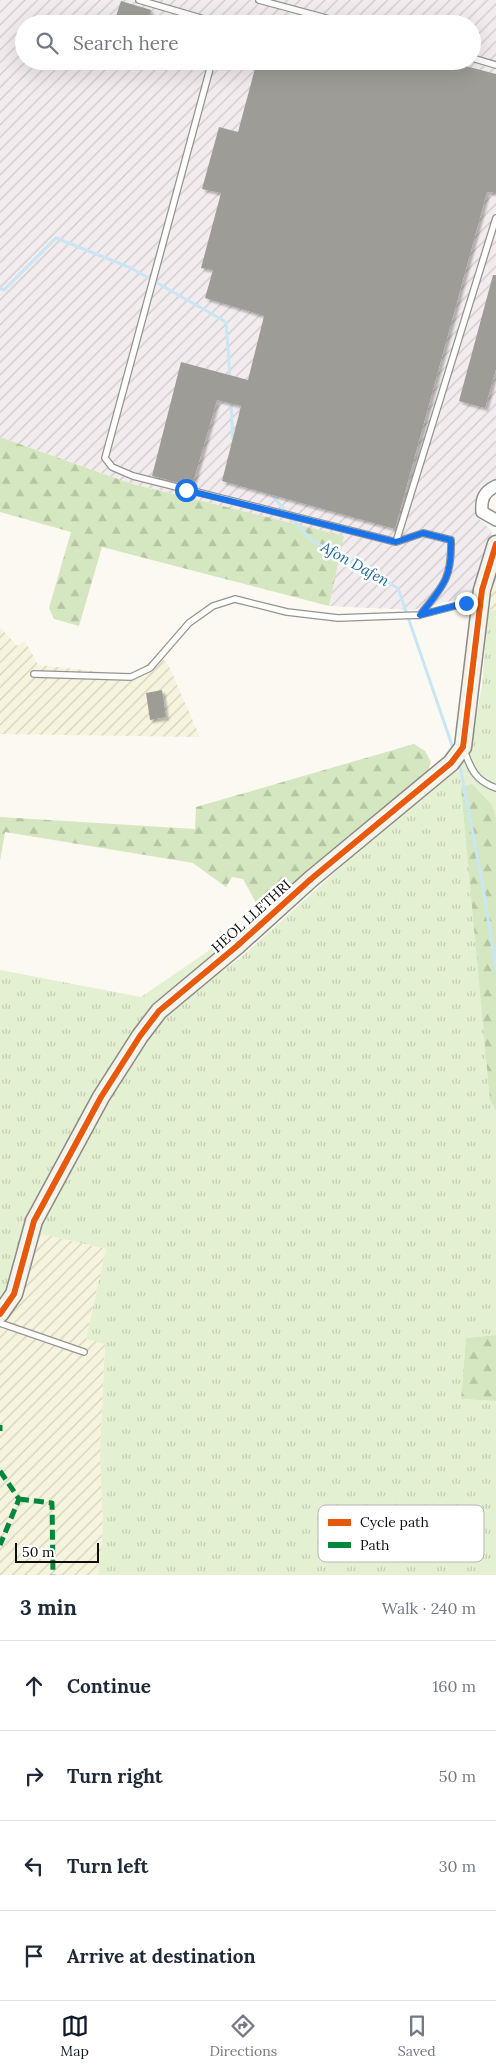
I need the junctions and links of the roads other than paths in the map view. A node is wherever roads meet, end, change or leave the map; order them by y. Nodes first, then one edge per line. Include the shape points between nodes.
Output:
1 (139, 0) edge
2 (259, 0) edge
3 (190, 15) edge
4 (315, 15) edge
5 (481, 61) edge
6 (496, 65) edge
7 (210, 70) edge
8 (496, 218) edge
9 (496, 486) edge
10 (496, 520) edge
11 (396, 542) junction
12 (496, 544) edge
13 (481, 600) junction
14 (420, 615) junction
15 (34, 674) dead end
16 (463, 747) junction
17 (496, 788) edge
18 (0, 1314) edge
19 (0, 1323) edge
20 (84, 1352) dead end

1 - 3 lane
2 - 4 lane
5 - 6 lane
7 - 11 lane via 105,458 112,467 133,476
8 - 11 lane
9 - 10 street via 486,491 481,501 482,512
11 - 14 lane via 423,533 451,540 452,566 442,588
12 - 13 street, HEOL LLETHRI
13 - 14 lane
13 - 16 street, HEOL LLETHRI
14 - 15 lane via 338,618 287,612 235,599 213,606 189,623 150,668 131,677
16 - 17 lane via 476,777
16 - 18 street, HEOL LLETHRI via 451,763 159,1011 101,1097 34,1221 14,1294
19 - 20 lane

